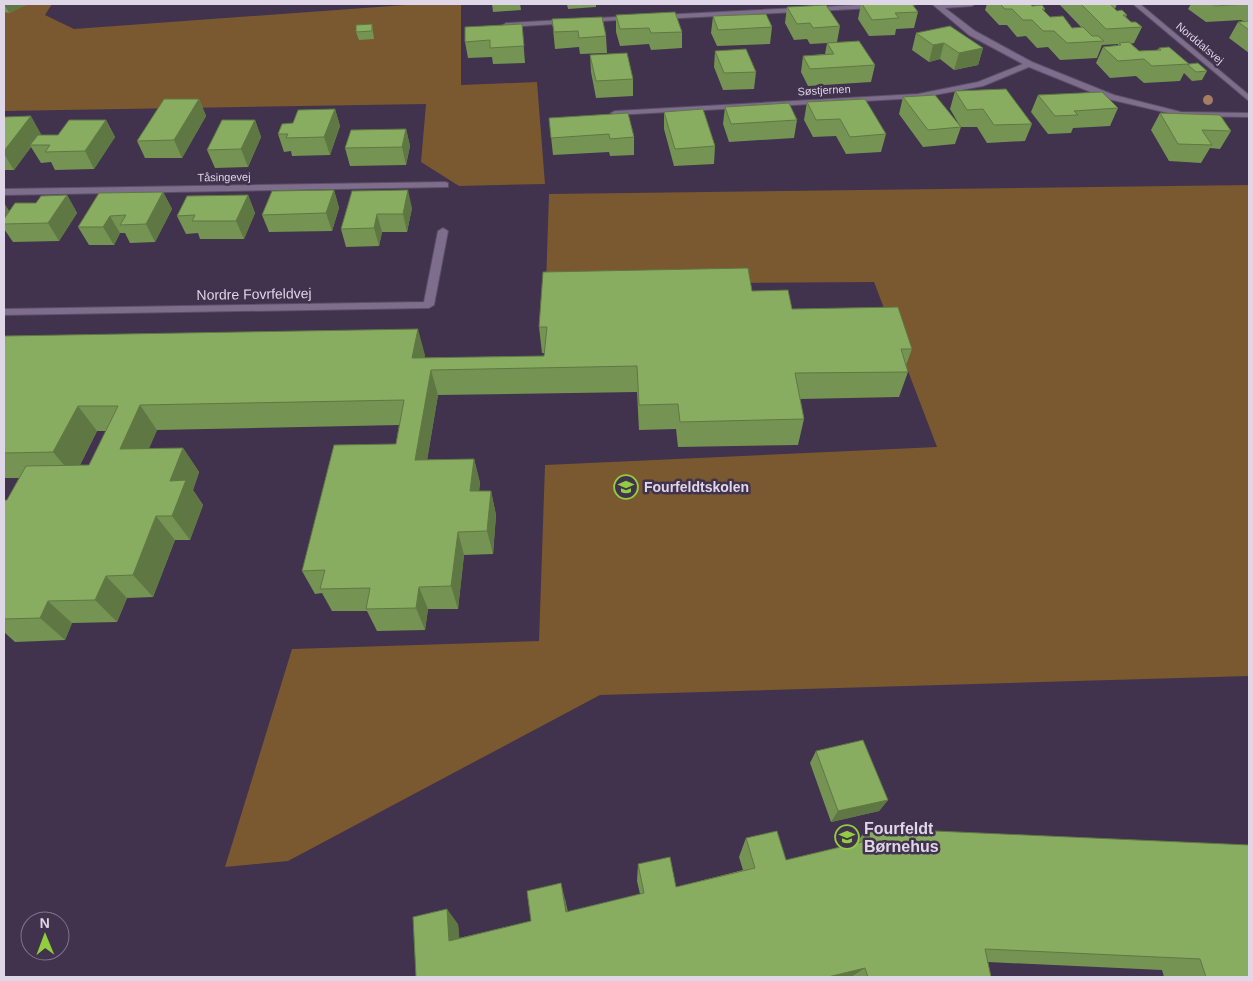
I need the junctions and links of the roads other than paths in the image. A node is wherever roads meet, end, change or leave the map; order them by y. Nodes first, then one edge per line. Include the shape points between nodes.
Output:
1 (913, 4) edge
2 (972, 4) edge
3 (1136, 4) edge
4 (937, 5) edge
5 (657, 17) edge
6 (637, 18) edge
7 (499, 25) edge
8 (1029, 64) junction
9 (1249, 99) edge
10 (615, 114) edge
11 (1249, 115) edge
12 (445, 185) dead end
13 (4, 192) edge
14 (443, 231) dead end
15 (4, 312) edge

1 - 5 street
2 - 4 street
3 - 9 street, Norddalsvej
4 - 8 street via 972,32
6 - 7 street
8 - 10 street, Søstjernen via 980,84 918,96
8 - 11 street via 1111,97 1173,112
12 - 13 street, Tåsingevej
14 - 15 street, Nordre Fovrfeldvej via 429,305

